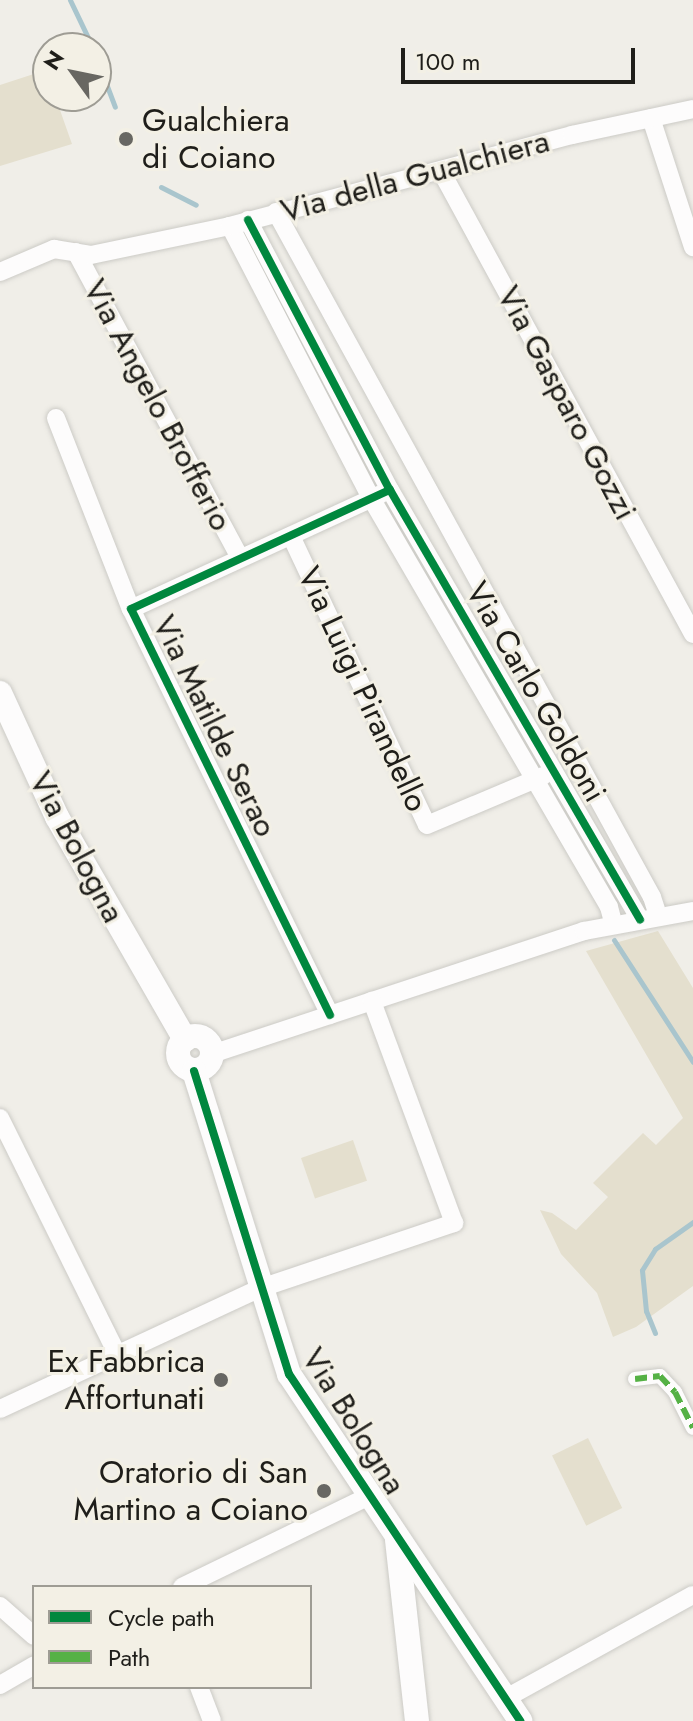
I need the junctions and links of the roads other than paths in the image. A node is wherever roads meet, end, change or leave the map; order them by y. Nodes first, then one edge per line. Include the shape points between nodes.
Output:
1 (693, 109) edge
2 (651, 118) junction
3 (441, 171) junction
4 (276, 212) junction
5 (248, 220) junction
6 (230, 226) junction
7 (693, 247) edge
8 (76, 252) junction
9 (0, 272) edge
10 (56, 418) dead end
11 (390, 490) junction
12 (371, 498) junction
13 (291, 536) junction
14 (240, 558) junction
15 (131, 609) junction
16 (693, 634) edge
17 (0, 693) edge
18 (552, 771) junction
19 (533, 782) junction
20 (693, 911) edge
21 (649, 918) junction
22 (613, 922) junction
23 (372, 1001) junction
24 (330, 1015) junction
25 (203, 1062) junction
26 (0, 1118) edge
27 (261, 1288) junction
28 (117, 1354) junction
29 (635, 1379) dead end
30 (0, 1409) edge
31 (693, 1428) edge
32 (369, 1496) junction
33 (396, 1534) junction
34 (186, 1585) edge
35 (435, 1594) junction
36 (693, 1595) edge
37 (0, 1606) edge
38 (403, 1611) junction
39 (32, 1634) edge
40 (32, 1666) edge
41 (0, 1685) edge
42 (200, 1689) edge
43 (508, 1697) junction
44 (212, 1721) edge
45 (417, 1721) edge
46 (520, 1721) edge

1 - 2 street, Via della Gualchiera
2 - 3 street, Via della Gualchiera
2 - 7 street
3 - 4 street, Via della Gualchiera
3 - 16 street, Via Gasparo Gozzi
4 - 5 street, Via della Gualchiera
4 - 21 street, Via Carlo Goldoni via 652,897
5 - 6 street, Via della Gualchiera
5 - 11 street, Via Carlo Goldoni
6 - 8 street, Via della Gualchiera via 91,255
6 - 12 street, Via Carlo Goldoni
8 - 9 street, Via della Gualchiera via 54,249
8 - 14 street, Via Angelo Brofferio
10 - 15 street, Via Matilde Serao
11 - 12 street
11 - 18 street, Via Carlo Goldoni
12 - 13 street, Via Matilde Serao
12 - 19 street, Via Carlo Goldoni
13 - 14 street, Via Matilde Serao
13 - 19 street, Via Luigi Pirandello via 427,825
14 - 15 street, Via Matilde Serao
15 - 24 street, Via Matilde Serao
17 - 25 street, Via Bologna via 57,817 185,1040 178,1056 183,1066
18 - 19 street, Via Carlo Goldoni
18 - 21 street, Via Carlo Goldoni
19 - 22 street, Via Carlo Goldoni
20 - 21 street
21 - 22 street
22 - 23 street
23 - 24 street
23 - 27 street via 454,1223
24 - 25 street
25 - 27 street, Via Bologna
26 - 28 street
27 - 28 street
27 - 32 street, Via Bologna via 289,1374
28 - 30 street
29 - 31 street via 660,1376 675,1392
32 - 33 street, Via Bologna
32 - 34 street
33 - 35 street, Via Bologna
33 - 38 street
35 - 38 street via 419,1596
35 - 43 street, Via Bologna
36 - 43 street
37 - 39 street
38 - 45 street
40 - 41 street
42 - 44 street
43 - 46 street, Via Bologna

